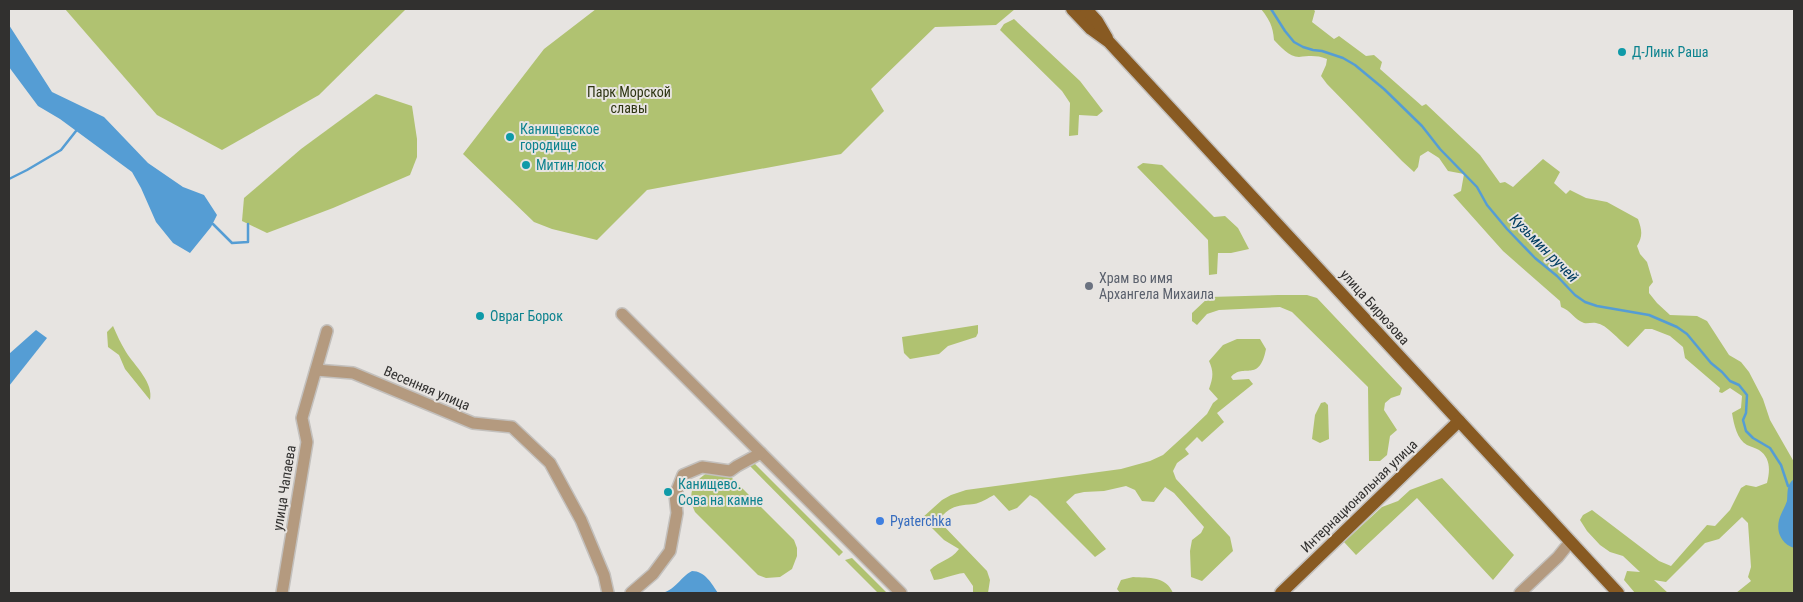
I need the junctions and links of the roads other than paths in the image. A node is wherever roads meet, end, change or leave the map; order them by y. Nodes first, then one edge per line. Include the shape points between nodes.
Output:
1 (1072, 9) edge
2 (1086, 9) edge
3 (1109, 42) junction
4 (622, 314) dead end
5 (327, 331) dead end
6 (316, 370) junction
7 (1459, 421) junction
8 (761, 453) junction
9 (1570, 542) junction
10 (282, 593) edge
11 (608, 593) edge
12 (631, 593) edge
13 (901, 593) edge
14 (1281, 593) edge
15 (1520, 593) edge
16 (1618, 593) edge

1 - 3 main road, улица Бирюзова
2 - 3 main road, улица Бирюзова
3 - 7 main road, улица Бирюзова
4 - 8 street
5 - 6 street, улица Чапаева
6 - 10 street, улица Чапаева via 302,418 307,442
6 - 11 street, Весенняя улица via 353,373 473,423 512,426 550,463 581,520
7 - 9 main road, улица Бирюзова
7 - 14 main road, Интернациональная улица
8 - 12 street via 730,471 702,467 683,476 675,495 677,513 670,551 653,574
8 - 13 street
9 - 15 street
9 - 16 main road, улица Бирюзова

